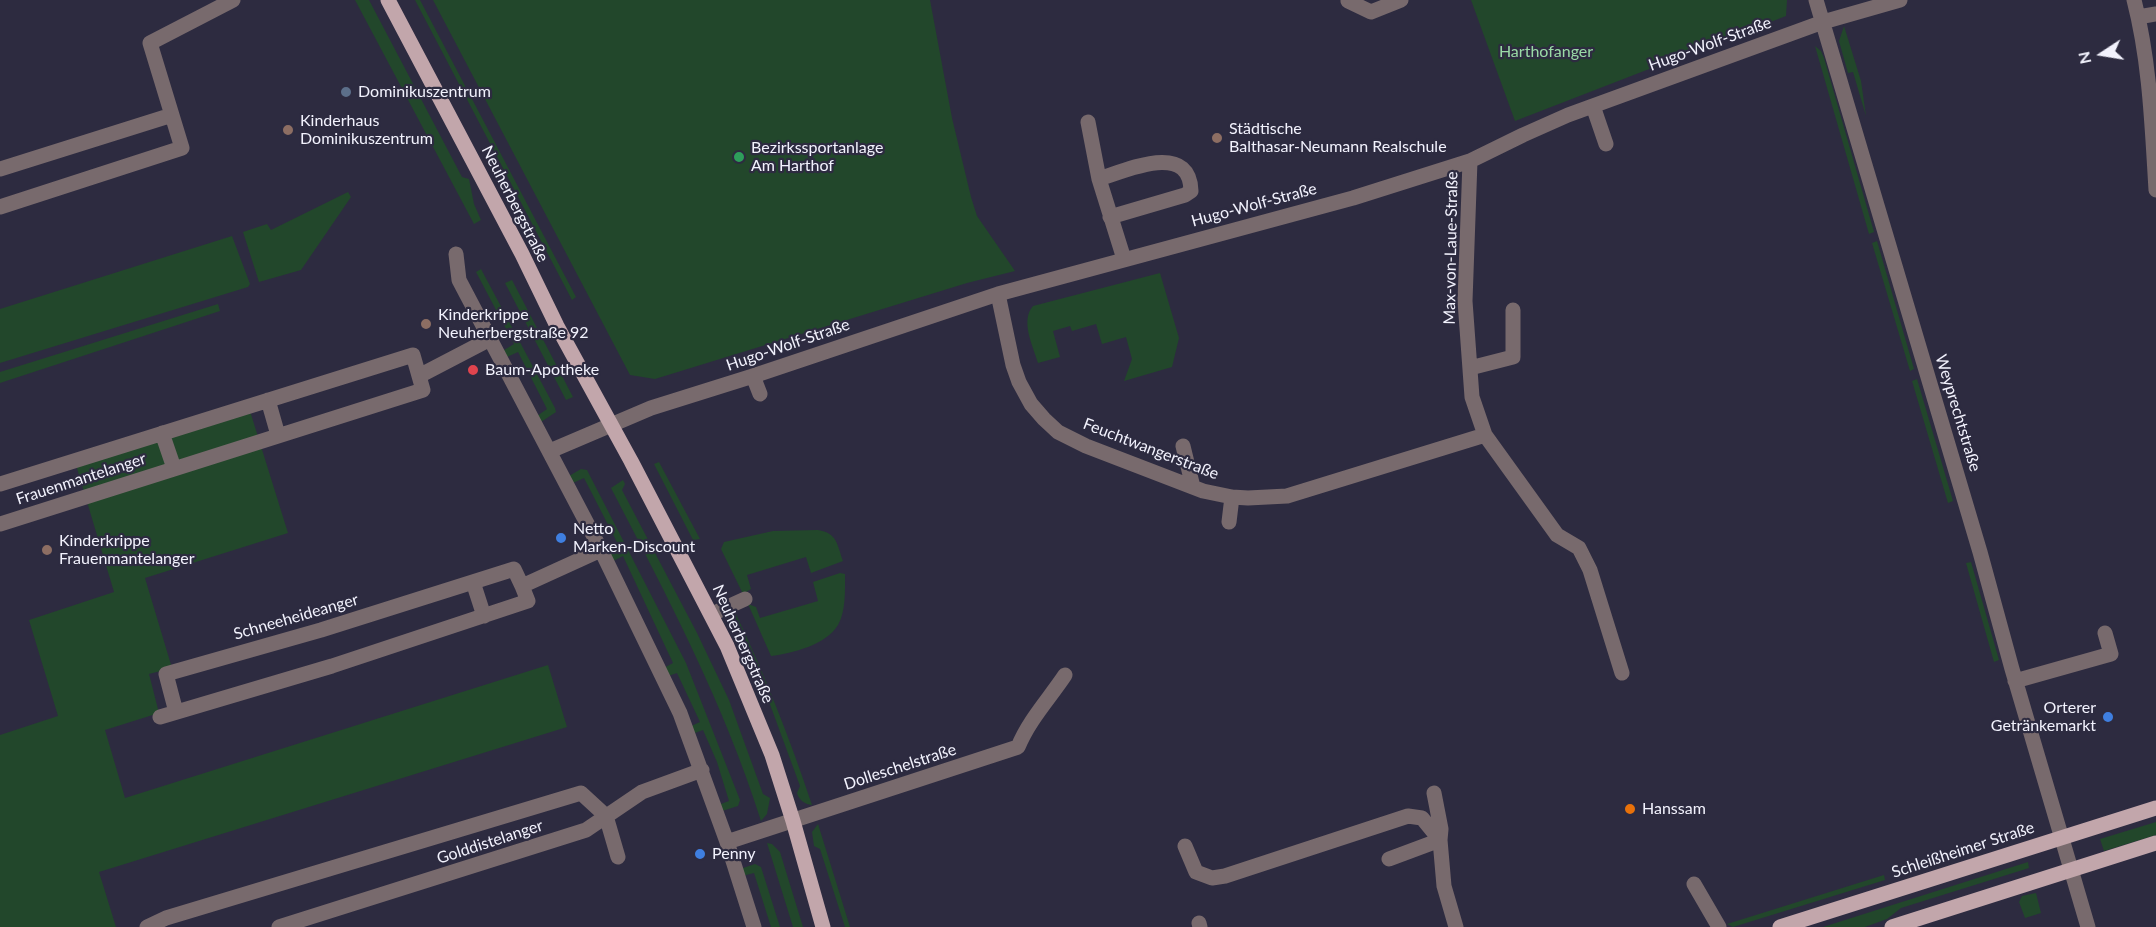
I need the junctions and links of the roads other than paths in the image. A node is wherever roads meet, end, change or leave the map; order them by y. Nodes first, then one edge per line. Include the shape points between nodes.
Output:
1 (232, 0) edge
2 (388, 0) edge
3 (1401, 0) edge
4 (1816, 0) edge
5 (1900, 0) edge
6 (2134, 0) edge
7 (1348, 1) edge
8 (2156, 14) edge
9 (2139, 17) junction
10 (1823, 22) junction
11 (1593, 106) junction
12 (172, 115) junction
13 (1088, 122) dead end
14 (1606, 144) dead end
15 (1470, 161) junction
16 (0, 169) edge
17 (1099, 179) junction
18 (2156, 190) edge
19 (0, 207) edge
20 (1110, 217) junction
21 (456, 254) dead end
22 (1124, 259) junction
23 (999, 294) junction
24 (1513, 310) dead end
25 (490, 339) junction
26 (1470, 368) junction
27 (419, 376) junction
28 (753, 376) junction
29 (760, 394) dead end
30 (268, 400) junction
31 (611, 424) junction
32 (162, 433) junction
33 (278, 435) junction
34 (1485, 435) junction
35 (1183, 447) dead end
36 (549, 451) junction
37 (174, 468) junction
38 (0, 484) edge
39 (1193, 487) junction
40 (1232, 497) junction
41 (1229, 522) dead end
42 (0, 524) edge
43 (601, 550) junction
44 (473, 582) junction
45 (522, 586) junction
46 (745, 599) dead end
47 (712, 614) junction
48 (484, 616) junction
49 (2105, 633) dead end
50 (1622, 673) dead end
51 (1065, 675) dead end
52 (2015, 681) junction
53 (176, 712) junction
54 (160, 717) dead end
55 (702, 770) junction
56 (1434, 793) dead end
57 (2156, 808) edge
58 (606, 816) junction
59 (793, 821) junction
60 (2061, 837) junction
61 (1440, 840) junction
62 (728, 842) junction
63 (2156, 843) edge
64 (1185, 846) dead end
65 (618, 857) dead end
66 (1389, 859) dead end
67 (2072, 870) junction
68 (1694, 884) dead end
69 (1925, 922) edge
70 (147, 927) edge
71 (279, 927) edge
72 (754, 927) edge
73 (823, 927) edge
74 (1456, 927) edge
75 (1719, 927) edge
76 (1780, 927) edge
77 (1892, 927) edge
78 (2088, 927) edge

1 - 12 street via 150,43
2 - 31 main road, Neuherbergstraße via 556,326
3 - 7 street via 1371,12
4 - 10 street, Weyprechtstraße
5 - 10 street, Hugo-Wolf-Straße
6 - 9 street
8 - 9 street
9 - 18 street via 2149,82
10 - 11 street, Hugo-Wolf-Straße
10 - 52 street, Weyprechtstraße
11 - 14 street
11 - 15 street, Hugo-Wolf-Straße
12 - 16 street
12 - 19 street via 182,148
13 - 17 street
15 - 22 street, Hugo-Wolf-Straße via 1353,198
15 - 26 street, Max-von-Laue-Straße via 1465,301
17 - 20 street
17 - 20 street via 1149,163 1168,162 1185,171 1191,180 1191,191 1185,195
20 - 22 street
21 - 25 street via 459,280
22 - 23 street, Hugo-Wolf-Straße
23 - 28 street, Hugo-Wolf-Straße
23 - 39 street, Feuchtwangerstraße via 1019,382 1044,419 1058,432 1086,446
24 - 26 street via 1513,357
25 - 27 street
25 - 36 street
26 - 34 street, Max-von-Laue-Straße via 1473,397
27 - 30 street, Frauenmantelanger via 413,355
27 - 33 street, Frauenmantelanger via 423,390
28 - 29 street
28 - 31 street, Hugo-Wolf-Straße
30 - 32 street, Frauenmantelanger
30 - 33 street
31 - 36 street
31 - 47 main road, Neuherbergstraße
32 - 37 street, Frauenmantelanger
32 - 38 street, Frauenmantelanger
33 - 37 street, Frauenmantelanger
34 - 40 street, Feuchtwangerstraße via 1287,496
34 - 50 street, Max-von-Laue-Straße via 1557,535 1579,548 1590,570
35 - 39 street
36 - 43 street
37 - 42 street, Frauenmantelanger
39 - 40 street, Feuchtwangerstraße
40 - 41 street
43 - 45 street
43 - 55 street via 680,713
44 - 45 street, Schneeheideanger via 514,569
44 - 48 street
44 - 53 street, Schneeheideanger via 166,675
45 - 48 street via 528,602
46 - 47 street
47 - 59 main road, Neuherbergstraße via 772,755
48 - 53 street
49 - 52 street via 2110,654
51 - 59 street, Dolleschelstraße via 1032,720 1018,747
52 - 60 street, Weyprechtstraße
53 - 54 street
55 - 58 street, Golddistelanger via 642,792
55 - 62 street
56 - 61 street
57 - 60 main road, Schleißheimer Straße
58 - 65 street
58 - 70 street via 581,793
58 - 71 street, Golddistelanger via 586,830
59 - 62 street
59 - 73 main road, Neuherbergstraße
60 - 67 street, Weyprechtstraße
60 - 76 main road, Schleißheimer Straße
61 - 64 street via 1422,819 1408,816 1212,878 1196,872
61 - 66 street
61 - 74 street via 1444,886
62 - 72 street
63 - 67 main road
67 - 69 main road
67 - 78 street, Weyprechtstraße
68 - 75 street
69 - 77 main road

